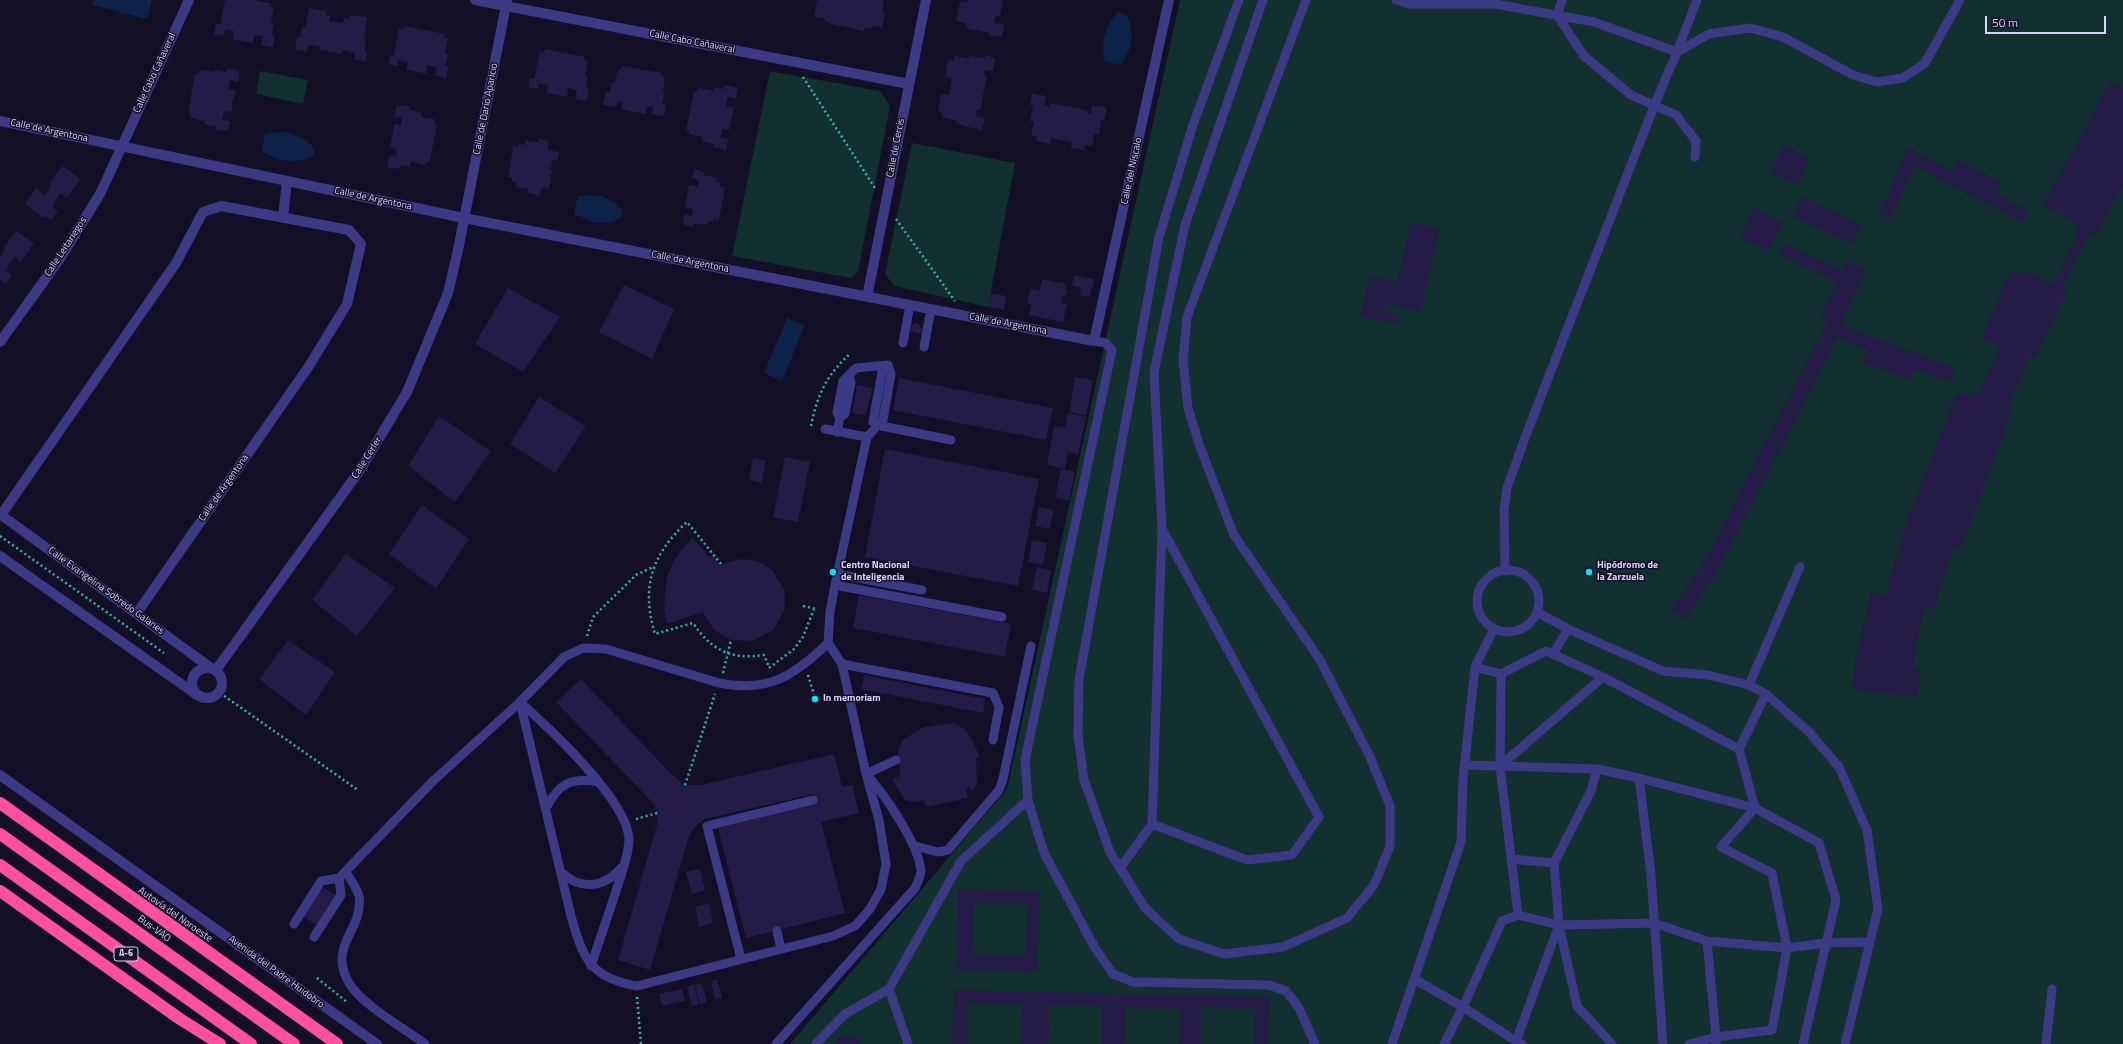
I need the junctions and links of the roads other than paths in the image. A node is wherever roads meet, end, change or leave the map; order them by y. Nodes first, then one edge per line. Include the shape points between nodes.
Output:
1 (189, 0) edge
2 (475, 0) edge
3 (926, 0) edge
4 (1169, 0) edge
5 (1239, 0) edge
6 (1263, 0) edge
7 (1306, 0) edge
8 (1396, 0) edge
9 (1562, 0) edge
10 (1697, 0) edge
11 (1960, 0) edge
12 (1497, 2) edge
13 (507, 3) edge
14 (1557, 15) junction
15 (1676, 52) junction
16 (909, 84) junction
17 (0, 121) edge
18 (123, 147) junction
19 (1695, 157) dead end
20 (287, 181) junction
21 (284, 218) junction
22 (464, 218) junction
23 (867, 297) junction
24 (910, 305) junction
25 (931, 309) junction
26 (1094, 341) junction
27 (0, 342) edge
28 (903, 343) dead end
29 (924, 347) dead end
30 (877, 425) junction
31 (825, 429) dead end
32 (837, 432) junction
33 (867, 438) junction
34 (951, 440) dead end
35 (1, 515) edge
36 (1162, 529) junction
37 (0, 556) edge
38 (1800, 567) dead end
39 (1505, 571) junction
40 (837, 574) junction
41 (835, 585) junction
42 (922, 590) dead end
43 (1537, 612) junction
44 (137, 613) junction
45 (1002, 617) dead end
46 (1494, 629) junction
47 (1568, 629) junction
48 (828, 643) junction
49 (1031, 646) dead end
50 (1553, 654) junction
51 (842, 664) junction
52 (1475, 667) junction
53 (214, 669) junction
54 (1501, 674) junction
55 (1603, 677) junction
56 (1749, 685) junction
57 (1766, 694) junction
58 (197, 695) junction
59 (520, 702) junction
60 (993, 740) dead end
61 (1739, 749) junction
62 (896, 760) dead end
63 (1465, 765) junction
64 (1500, 766) junction
65 (1597, 769) junction
66 (866, 774) junction
67 (0, 775) edge
68 (1639, 778) junction
69 (598, 782) junction
70 (812, 800) dead end
71 (1028, 800) junction
72 (0, 804) edge
73 (546, 808) junction
74 (1755, 808) junction
75 (1152, 824) junction
76 (0, 834) edge
77 (914, 846) junction
78 (1511, 859) junction
79 (624, 864) junction
80 (1554, 864) junction
81 (0, 865) edge
82 (1120, 868) junction
83 (346, 872) junction
84 (561, 872) junction
85 (339, 878) junction
86 (0, 892) edge
87 (1518, 915) junction
88 (1654, 923) junction
89 (294, 924) dead end
90 (1559, 925) junction
91 (777, 931) dead end
92 (314, 937) dead end
93 (1707, 941) junction
94 (1870, 942) junction
95 (1826, 943) junction
96 (1787, 948) junction
97 (781, 949) junction
98 (741, 959) junction
99 (591, 966) junction
100 (1414, 979) junction
101 (890, 989) junction
102 (2052, 989) dead end
103 (1463, 1007) junction
104 (1716, 1040) edge
105 (1518, 1043) edge
106 (220, 1044) edge
107 (251, 1044) edge
108 (294, 1044) edge
109 (337, 1044) edge
110 (377, 1044) edge
111 (425, 1044) edge
112 (776, 1044) edge
113 (816, 1044) edge
114 (908, 1044) edge
115 (1315, 1044) edge
116 (1392, 1044) edge
117 (1444, 1044) edge
118 (1612, 1044) edge
119 (1664, 1044) edge
120 (1689, 1044) edge
121 (1803, 1044) edge
122 (1845, 1044) edge
123 (2046, 1044) edge

1 - 18 street, Calle Cabo Cañaveral
2 - 13 street, Calle Cabo Cañaveral
3 - 16 street, Calle de Cercis
4 - 26 street, Calle del Níscalo
5 - 82 lane via 1193,125 1159,237 1079,679 1078,736 1084,780 1110,852
6 - 36 lane via 1185,225 1154,372
7 - 82 lane via 1187,316 1183,360 1188,408 1234,536 1320,660 1370,757 1390,806 1390,846 1374,885 1347,918 1283,947 1224,954 1179,939 1145,908
8 - 12 lane via 1409,4
9 - 14 lane
10 - 15 lane
11 - 15 lane via 1925,63 1903,78 1877,82 1853,75 1783,37 1750,28 1709,34
12 - 14 lane
13 - 16 street, Calle Cabo Cañaveral
13 - 22 street, Calle de Darío Aparicio
14 - 15 lane via 1594,22
14 - 19 lane via 1584,56 1631,95 1676,115 1696,141
15 - 39 lane, bridge via 1507,488 1504,510
16 - 23 street, Calle de Cercis
17 - 18 street, Calle de Argentona
18 - 20 street, Calle de Argentona
18 - 27 street, Calle Leitariegos via 100,194 59,260
20 - 21 street
20 - 22 street, Calle de Argentona
21 - 35 street, Calle de Argentona via 221,206 203,212 176,263
21 - 44 street, Calle de Argentona via 349,230 361,244 346,304 309,366
22 - 23 street, Calle de Argentona
22 - 53 street, Calle Cerler via 448,293 407,392 360,470
23 - 24 street, Calle de Argentona
24 - 25 street, Calle de Argentona
24 - 28 lane
25 - 26 street, Calle de Argentona
25 - 29 lane
26 - 71 lane via 1106,344 1112,350 1025,760
30 - 32 lane via 882,420 890,384 891,374 888,365 856,368 848,376 851,382 845,414 840,417
30 - 33 lane
30 - 34 lane
31 - 32 lane
32 - 33 lane
33 - 40 lane
35 - 44 street, Calle Evangelina Sobredo Galanes
36 - 75 lane
36 - 75 lane via 1319,817 1292,855 1247,860
37 - 58 street
38 - 56 lane
39 - 43 lane via 1516,571 1533,583 1538,592
39 - 46 lane via 1490,577 1480,590 1477,601 1479,612 1485,622
40 - 41 lane
40 - 42 lane
41 - 45 lane
41 - 48 lane
43 - 46 lane via 1524,628 1514,632
43 - 47 lane
44 - 53 street, Calle Evangelina Sobredo Galanes
46 - 52 lane
47 - 50 lane
47 - 56 lane via 1663,671 1708,675
48 - 51 lane
48 - 59 lane via 805,665 788,676 770,682 737,687 606,649 582,648 564,657
49 - 77 lane via 999,790 948,850 938,852
50 - 54 lane via 1546,651
50 - 55 lane
51 - 60 lane via 993,693 999,707
51 - 66 lane
52 - 54 lane
52 - 63 lane
53 - 58 street via 205,667 194,673 191,685
53 - 58 street via 222,680 220,693 209,698
54 - 64 lane
55 - 61 lane
55 - 64 lane
56 - 57 lane
57 - 61 lane
57 - 94 lane via 1809,732 1839,767 1867,830 1878,909
59 - 69 lane
59 - 73 lane
59 - 83 lane via 434,781
61 - 74 lane
62 - 66 lane
63 - 64 lane
63 - 100 lane via 1461,842
64 - 65 lane
64 - 78 lane
65 - 68 lane
65 - 80 lane via 1591,791
66 - 77 lane via 878,786
66 - 97 lane via 880,820 886,864 881,889 870,909 855,926 833,936
67 - 110 street, Avenida del Padre Huidobro
68 - 74 lane
68 - 88 lane
69 - 73 lane via 582,779 566,783 554,793
69 - 79 lane via 612,798 626,822 629,839
70 - 98 lane via 707,826
71 - 101 lane via 961,860
71 - 115 lane via 1044,853 1095,948 1113,974 1134,982 1269,984 1286,991
72 - 109 highway, Autovía del Noroeste
73 - 84 lane
74 - 95 lane via 1819,843 1836,900
74 - 96 lane via 1721,848 1772,873
75 - 82 lane
76 - 108 highway, Bus-VAO
77 - 112 lane via 921,872 915,888
78 - 80 lane
78 - 87 lane
79 - 84 lane via 612,878 595,885 576,882
79 - 99 lane
80 - 90 lane
81 - 107 highway, A-6
83 - 85 lane
83 - 111 lane via 359,896 357,919 343,946 342,964 349,984 363,999
84 - 99 lane via 579,944
85 - 89 lane via 321,882
85 - 92 lane via 341,895
86 - 106 highway via 180,1019
87 - 90 lane
87 - 103 lane via 1502,921
88 - 90 lane
88 - 93 lane
88 - 119 lane
90 - 105 lane
90 - 118 lane via 1577,1006
91 - 97 lane
93 - 96 lane
93 - 104 lane
94 - 95 lane
94 - 122 lane
95 - 96 lane
95 - 121 lane
96 - 104 lane via 1772,1030
97 - 98 lane
98 - 99 lane via 637,986 619,983
100 - 103 lane
100 - 116 lane
101 - 113 lane via 845,1014
101 - 114 lane
102 - 123 lane
103 - 105 lane
103 - 117 lane
104 - 120 lane

